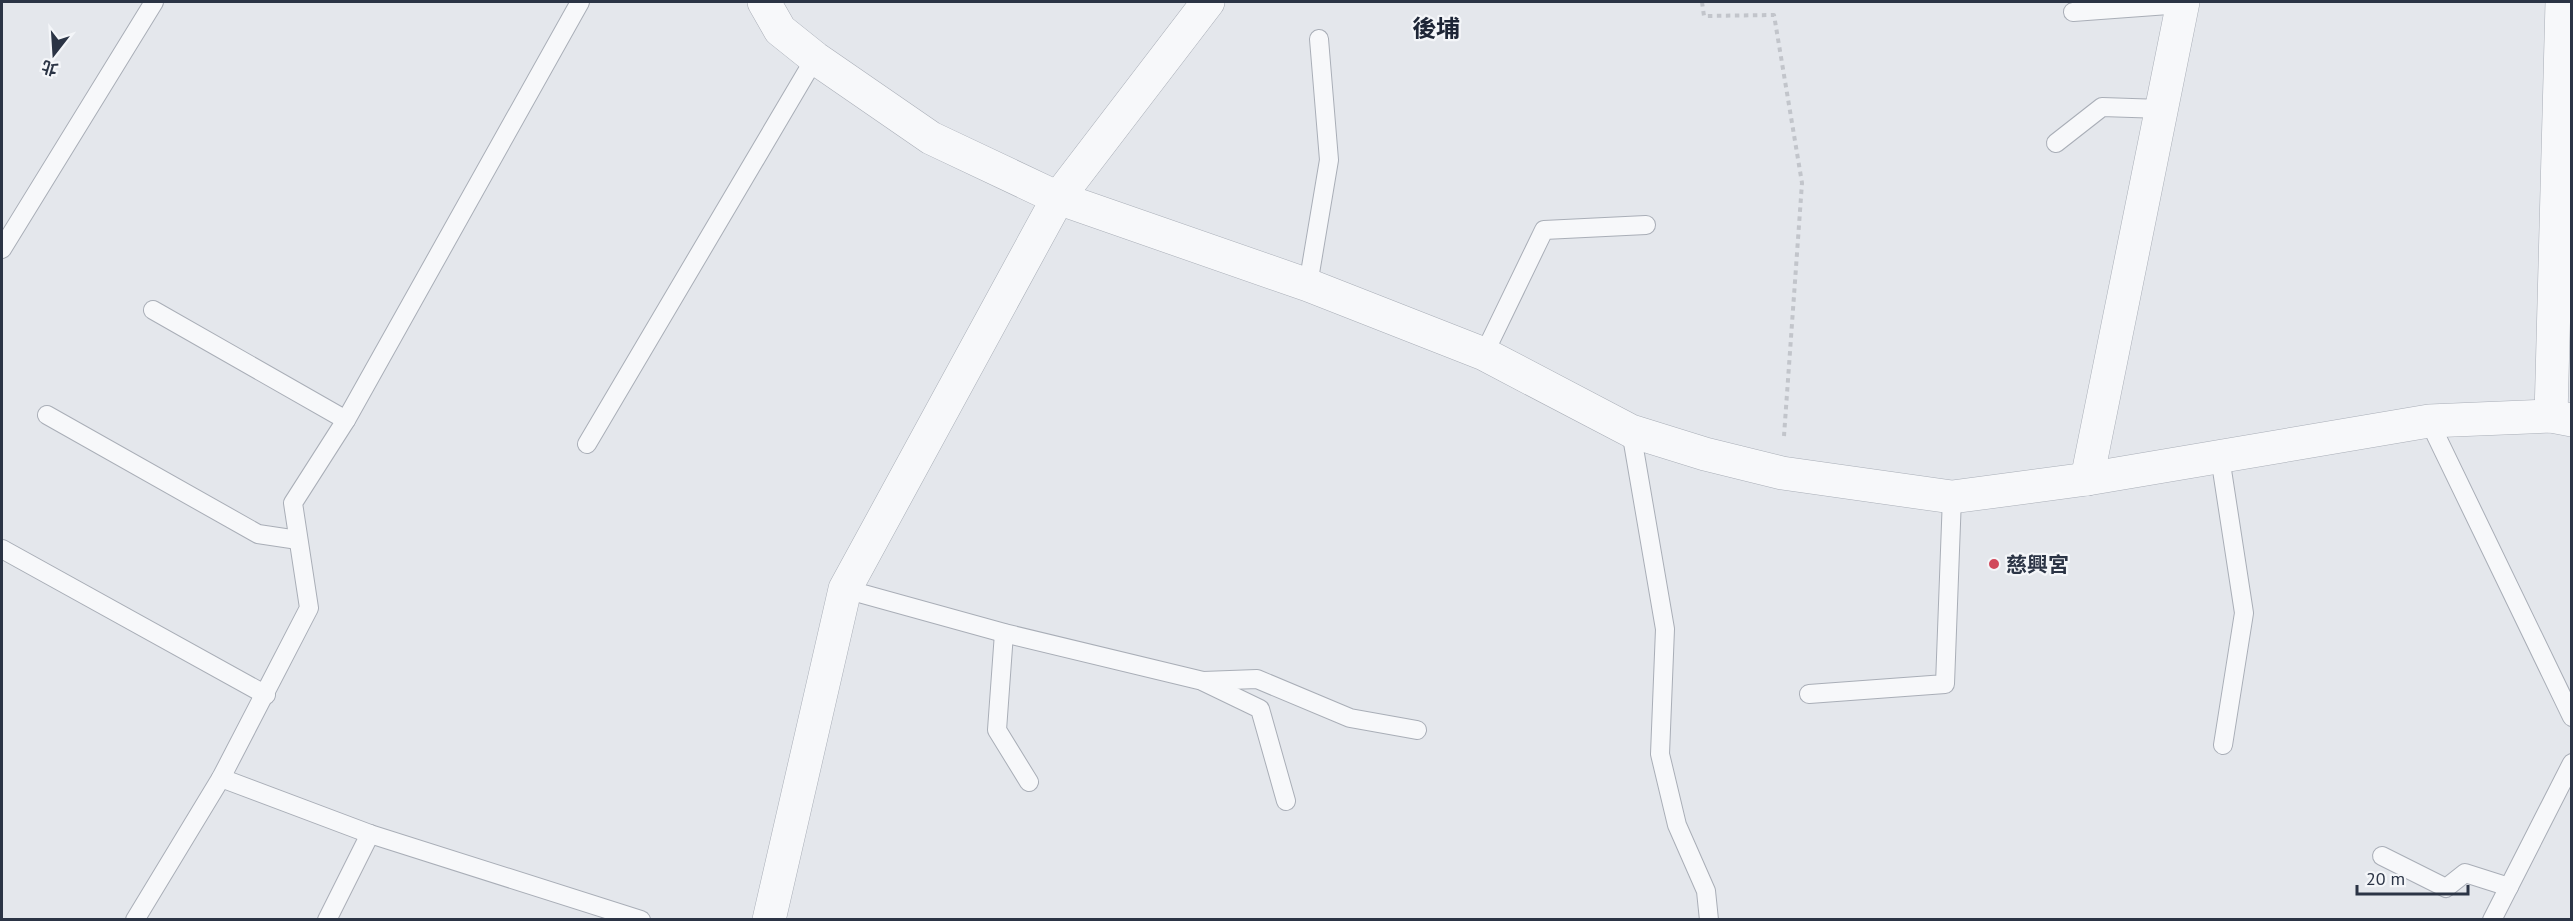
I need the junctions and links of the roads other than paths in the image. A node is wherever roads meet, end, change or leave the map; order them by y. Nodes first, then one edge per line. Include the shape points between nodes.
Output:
1 (154, 2) edge
2 (580, 2) edge
3 (764, 2) edge
4 (1208, 2) edge
5 (2562, 2) edge
6 (2182, 3) edge
7 (2073, 12) dead end
8 (1319, 39) dead end
9 (815, 58) junction
10 (2162, 109) junction
11 (2056, 144) dead end
12 (1058, 198) junction
13 (1646, 225) dead end
14 (2, 249) edge
15 (1308, 285) junction
16 (153, 309) dead end
17 (2562, 325) edge
18 (1484, 354) junction
19 (47, 415) dead end
20 (2561, 418) edge
21 (346, 420) junction
22 (2429, 421) junction
23 (1631, 431) junction
24 (587, 444) dead end
25 (2220, 457) junction
26 (2087, 479) junction
27 (1952, 497) junction
28 (298, 540) junction
29 (2, 549) edge
30 (845, 589) junction
31 (1004, 633) junction
32 (1203, 681) junction
33 (1809, 694) dead end
34 (266, 695) junction
35 (2571, 717) edge
36 (1416, 730) dead end
37 (2223, 746) dead end
38 (2571, 763) edge
39 (221, 778) junction
40 (1029, 782) dead end
41 (1286, 801) dead end
42 (370, 834) junction
43 (2382, 856) dead end
44 (2509, 887) junction
45 (611, 915) edge
46 (135, 920) edge
47 (327, 920) edge
48 (641, 920) edge
49 (770, 920) edge
50 (1709, 920) edge
51 (2492, 920) edge

1 - 14 lane
2 - 21 lane
3 - 9 street via 780,30
4 - 12 street
5 - 17 street
6 - 7 lane
6 - 10 street
8 - 15 lane via 1329,160
9 - 12 street via 931,138
9 - 24 lane
10 - 11 lane via 2102,107
10 - 26 street
12 - 15 street
12 - 30 street
13 - 18 lane via 1544,230
15 - 18 street
16 - 21 lane
17 - 20 street
18 - 23 street
19 - 28 lane via 258,534
20 - 22 street
21 - 28 lane via 293,503
22 - 25 street
22 - 35 lane
23 - 27 street via 1782,473
23 - 50 lane via 1665,628 1660,754 1677,825 1706,891
25 - 26 street
25 - 37 lane via 2244,613
26 - 27 street
27 - 33 lane via 1945,684
28 - 34 lane via 309,608
29 - 34 lane
30 - 31 lane
30 - 49 street
31 - 32 lane
31 - 40 lane via 997,730
32 - 36 lane via 1257,679 1350,718
32 - 41 lane via 1260,709
34 - 39 lane
38 - 44 lane
39 - 42 lane
39 - 46 lane
42 - 45 lane
42 - 47 lane
43 - 44 lane via 2446,888 2465,873
44 - 51 lane
45 - 48 lane

